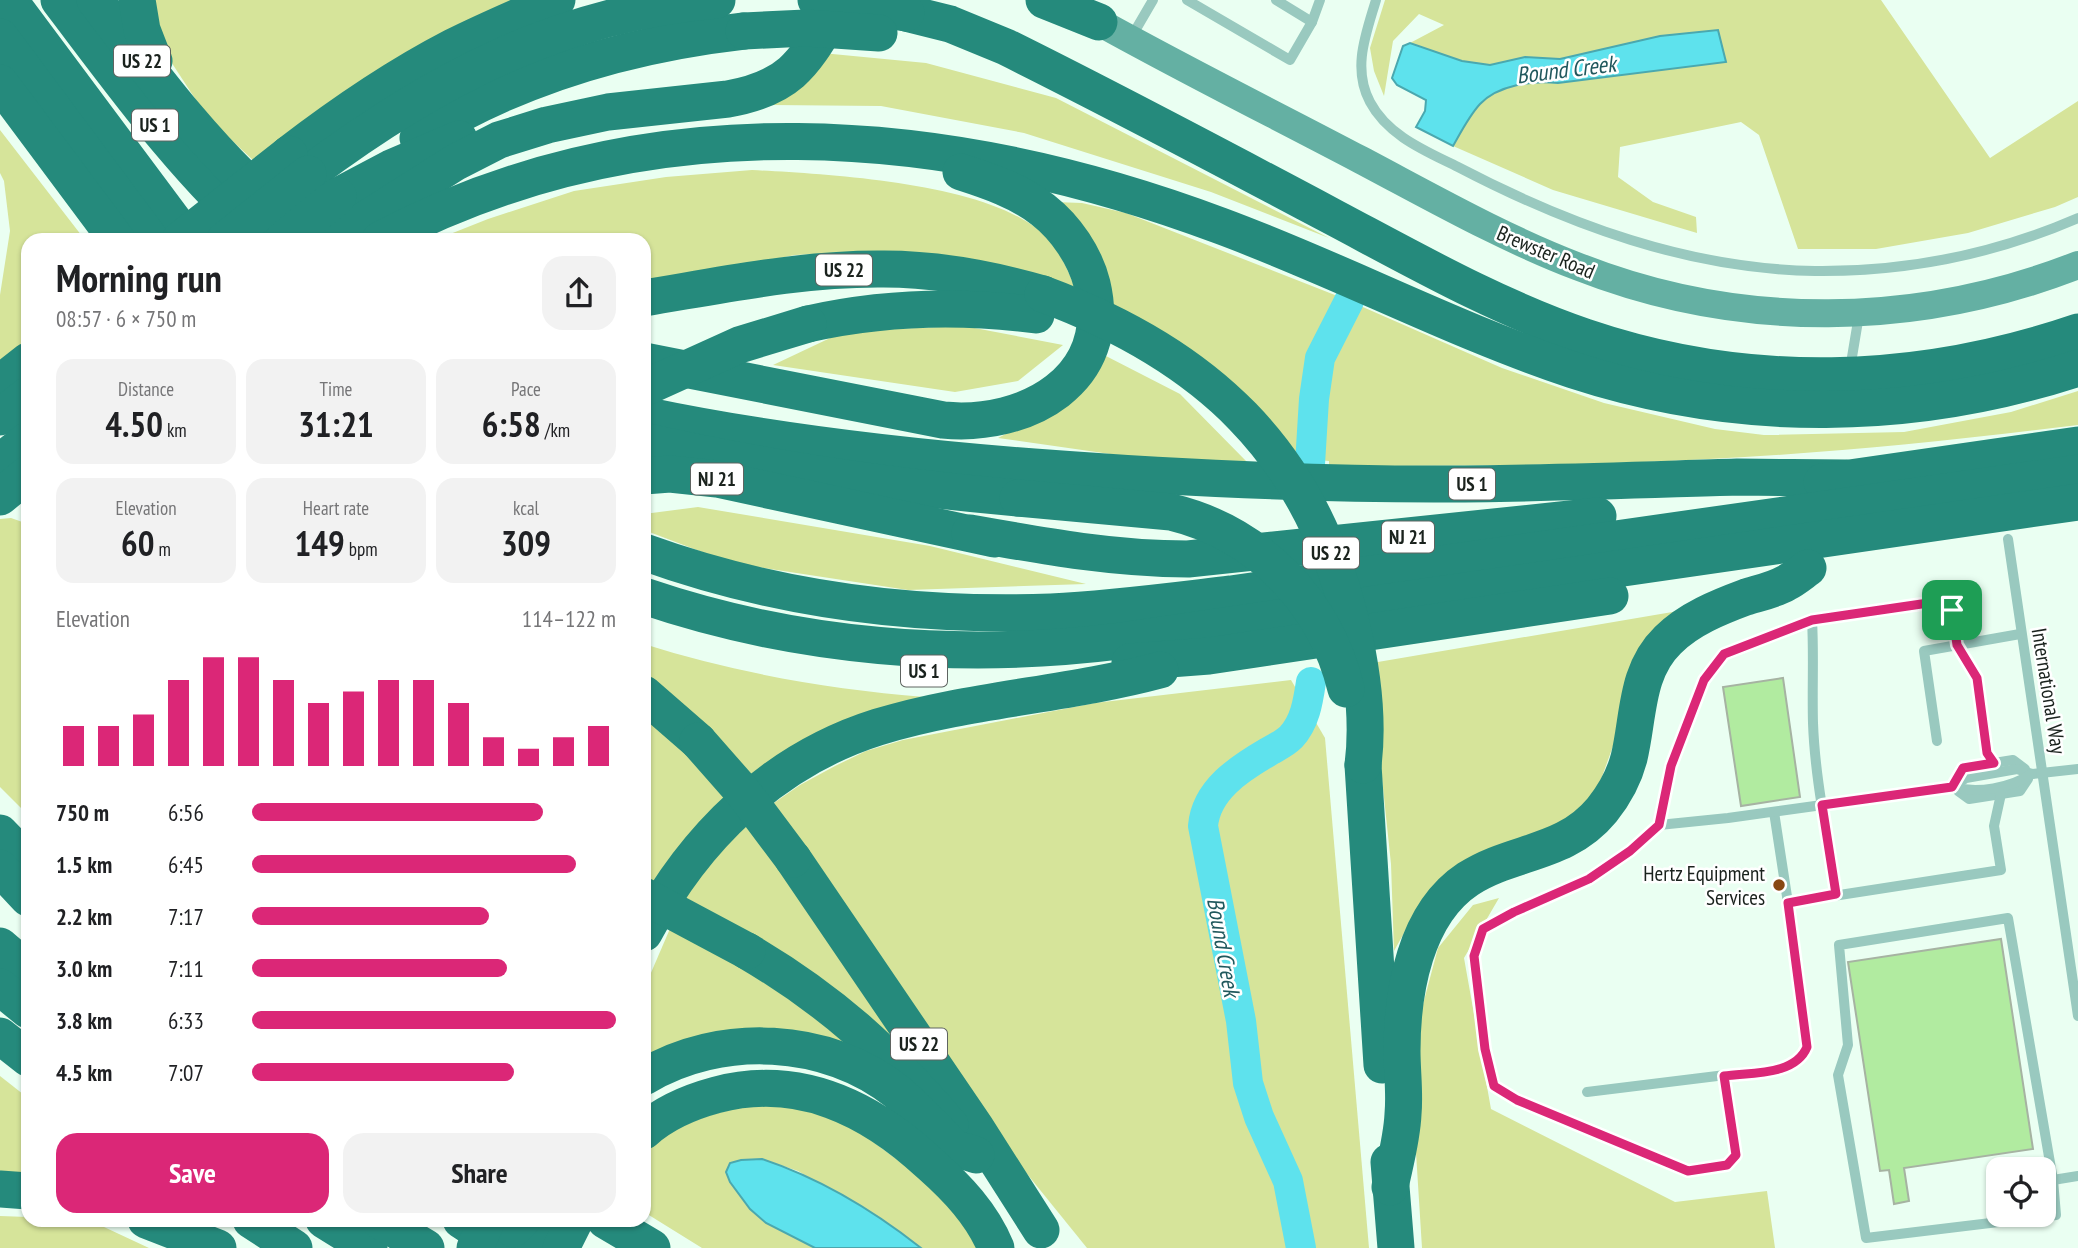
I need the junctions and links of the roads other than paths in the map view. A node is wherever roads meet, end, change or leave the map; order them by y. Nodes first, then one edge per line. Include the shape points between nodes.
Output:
1 (9, 0) edge
2 (37, 0) edge
3 (59, 0) edge
4 (95, 0) edge
5 (137, 0) edge
6 (557, 0) edge
7 (717, 0) edge
8 (1044, 0) edge
9 (1060, 0) edge
10 (1153, 0) edge
11 (1187, 0) edge
12 (1276, 0) edge
13 (1320, 0) edge
14 (1376, 0) edge
15 (830, 2) edge
16 (1098, 22) junction
17 (1312, 22) junction
18 (892, 23) junction
19 (0, 37) edge
20 (1130, 39) junction
21 (0, 83) edge
22 (190, 122) junction
23 (837, 142) junction
24 (299, 164) junction
25 (338, 196) junction
26 (2078, 218) edge
27 (277, 231) edge
28 (379, 231) edge
29 (112, 233) edge
30 (146, 233) edge
31 (183, 233) edge
32 (191, 233) edge
33 (216, 233) edge
34 (229, 233) edge
35 (2078, 265) edge
36 (651, 297) edge
37 (1039, 304) junction
38 (1859, 313) junction
39 (1464, 327) junction
40 (2078, 332) edge
41 (651, 362) edge
42 (21, 366) edge
43 (2078, 368) edge
44 (1849, 377) junction
45 (651, 378) edge
46 (0, 383) edge
47 (651, 385) edge
48 (21, 400) edge
49 (651, 416) edge
50 (0, 417) edge
51 (651, 442) edge
52 (2078, 444) edge
53 (21, 446) edge
54 (0, 462) edge
55 (1098, 472) junction
56 (2078, 474) edge
57 (651, 476) edge
58 (1846, 478) junction
59 (21, 480) edge
60 (651, 492) edge
61 (790, 493) junction
62 (0, 497) edge
63 (2078, 502) edge
64 (2078, 527) edge
65 (970, 533) junction
66 (1630, 537) junction
67 (2008, 539) junction
68 (651, 554) edge
69 (1808, 568) junction
70 (651, 598) edge
71 (1812, 620) junction
72 (651, 622) edge
73 (2020, 634) junction
74 (1957, 645) junction
75 (1209, 656) junction
76 (651, 700) edge
77 (1937, 741) dead end
78 (1994, 763) junction
79 (1363, 765) junction
80 (2077, 767) edge
81 (2037, 773) junction
82 (1952, 787) junction
83 (2001, 794) junction
84 (1822, 805) junction
85 (1774, 812) junction
86 (1659, 825) junction
87 (0, 833) edge
88 (21, 855) edge
89 (0, 869) edge
90 (21, 891) edge
91 (1836, 894) junction
92 (651, 900) edge
93 (1788, 903) junction
94 (651, 921) edge
95 (0, 946) edge
96 (21, 964) edge
97 (0, 987) edge
98 (21, 1004) edge
99 (2078, 1016) edge
100 (0, 1036) edge
101 (21, 1052) edge
102 (651, 1073) edge
103 (1724, 1076) junction
104 (1587, 1092) dead end
105 (651, 1127) edge
106 (976, 1155) junction
107 (2078, 1176) edge
108 (2053, 1180) joint
109 (2056, 1180) edge
110 (1390, 1187) junction
111 (0, 1189) edge
112 (21, 1190) edge
113 (164, 1227) edge
114 (262, 1227) edge
115 (335, 1227) edge
116 (391, 1227) edge
117 (442, 1227) edge
118 (506, 1227) edge
119 (509, 1227) edge
120 (572, 1227) edge
121 (617, 1227) edge
122 (1049, 1239) edge
123 (219, 1248) edge
124 (294, 1248) edge
125 (369, 1248) edge
126 (426, 1248) edge
127 (437, 1248) edge
128 (475, 1248) edge
129 (554, 1248) edge
130 (561, 1248) edge
131 (652, 1248) edge
132 (996, 1248) edge
133 (1396, 1248) edge

1 - 31 highway
2 - 33 highway
3 - 27 highway, US 1 via 171,145 219,198
4 - 22 highway, US 22
5 - 22 highway via 152,58
6 - 24 highway via 471,38 348,111
7 - 24 highway via 592,22 507,52 401,108 352,141
8 - 16 highway
9 - 16 street, Brewster Road
10 - 20 lane
11 - 17 lane via 1290,60
12 - 17 lane
13 - 17 lane
14 - 26 lane via 1361,63 1365,90 1384,121 1415,145 1502,190 1620,237 1690,257 1756,268 1857,270 1964,256
15 - 18 highway, bridge
15 - 25 highway via 804,23 772,61 751,72 583,98 533,111 391,168
15 - 28 highway via 808,56 772,86 740,97 608,112 523,132 470,154
16 - 20 street, Brewster Road
18 - 25 highway, bridge via 744,31 625,52 531,83 434,128
18 - 44 highway via 1032,67 1102,95 1420,263 1583,337 1697,366
19 - 30 highway
20 - 38 street, Brewster Road via 1488,227 1597,274 1640,289 1728,307 1794,314
21 - 29 highway
22 - 27 highway, US 22 via 251,187
23 - 28 highway via 717,144 597,161 491,191
23 - 39 highway via 957,153 1105,187 1239,233
23 - 41 highway via 982,179 1022,196 1053,219 1082,259 1095,303 1091,344 1067,383 1019,413 957,421
24 - 32 highway, bridge
24 - 34 highway, bridge
25 - 27 highway, bridge
28 - 39 highway via 429,189 563,146 687,126 753,121 889,124 1021,143 1153,182 1431,303
35 - 38 street, Brewster Road via 1963,300
36 - 37 highway, US 22 via 807,273 883,269 972,277
37 - 47 highway, bridge via 920,309 808,324 739,345
37 - 79 highway, US 22, bridge via 1162,357 1203,382 1273,451 1326,540 1346,603 1359,660 1367,735
38 - 44 lane
39 - 43 highway via 1624,384 1691,399 1781,410 1841,411 1931,403 1991,393
40 - 44 highway via 1966,363
42 - 46 highway
45 - 55 highway
48 - 50 highway
49 - 55 highway, US 1 via 855,449
51 - 79 highway, bridge via 847,478 1171,512 1219,528 1254,548 1294,587 1325,633 1340,669
52 - 58 highway, US 1
53 - 54 highway
55 - 58 highway, US 1 via 1432,484
56 - 66 highway
57 - 61 highway, NJ 21 via 693,476
58 - 65 highway, NJ 21 via 1579,519 1188,559 1075,551
59 - 62 highway
60 - 61 highway via 716,488
61 - 65 highway, NJ 21
63 - 70 highway via 1054,648 931,650 841,642 751,626
64 - 67 highway, US 1
65 - 66 highway via 1110,567 1177,573
66 - 68 highway via 1192,599 1012,612 903,608 822,598 722,576
67 - 69 highway, US 1
67 - 73 lane, International Way
69 - 75 highway, US 1
69 - 110 highway via 1787,583 1717,609 1674,634 1646,673 1625,771 1595,818 1555,846 1472,877 1441,905 1422,938 1410,978 1403,1027 1403,1114
71 - 74 lane via 1942,601 1952,610
71 - 84 lane via 1814,723
71 - 86 lane via 1724,654 1704,680 1671,766
72 - 75 highway, US 1 via 746,648 910,671 1024,672
73 - 74 lane
73 - 81 lane, International Way
74 - 77 lane via 1924,650
74 - 78 lane via 1977,678 1987,753
75 - 94 highway via 1118,681 924,716 834,744 764,787 715,830 682,870
76 - 122 highway, US 22, bridge via 698,741 793,859
78 - 81 lane via 2013,760
78 - 82 lane via 1963,768
79 - 110 highway, US 22
80 - 81 lane
81 - 82 lane via 2018,783 1968,791
81 - 83 lane via 2020,791
81 - 99 lane, International Way
82 - 83 lane via 1969,799
82 - 84 lane
83 - 91 lane via 1994,826 2001,870
84 - 85 lane
84 - 91 lane
85 - 86 lane
85 - 93 lane
86 - 103 lane via 1589,879 1483,929 1474,956 1494,1086 1517,1100 1688,1171 1727,1165 1736,1155
87 - 88 highway
89 - 90 highway
91 - 93 lane
92 - 106 highway, bridge via 793,979 868,1037
93 - 103 lane via 1807,1047 1798,1062 1787,1067
95 - 96 highway
97 - 98 highway
100 - 101 highway
102 - 106 highway via 692,1055 723,1049 773,1046 815,1053 876,1078 954,1148
103 - 104 lane
105 - 132 highway via 685,1105 729,1092 781,1088 832,1100 878,1123 924,1158 971,1206
106 - 122 highway
107 - 109 lane
108 - 108 lane via 2056,1215 1866,1238 1838,1076 1847,1045 1839,945 2008,918
110 - 133 highway, US 22
111 - 112 highway
113 - 123 highway
114 - 124 highway
115 - 125 highway
116 - 126 highway
117 - 127 highway
118 - 128 highway, bridge
119 - 129 highway
120 - 130 highway
121 - 131 highway

